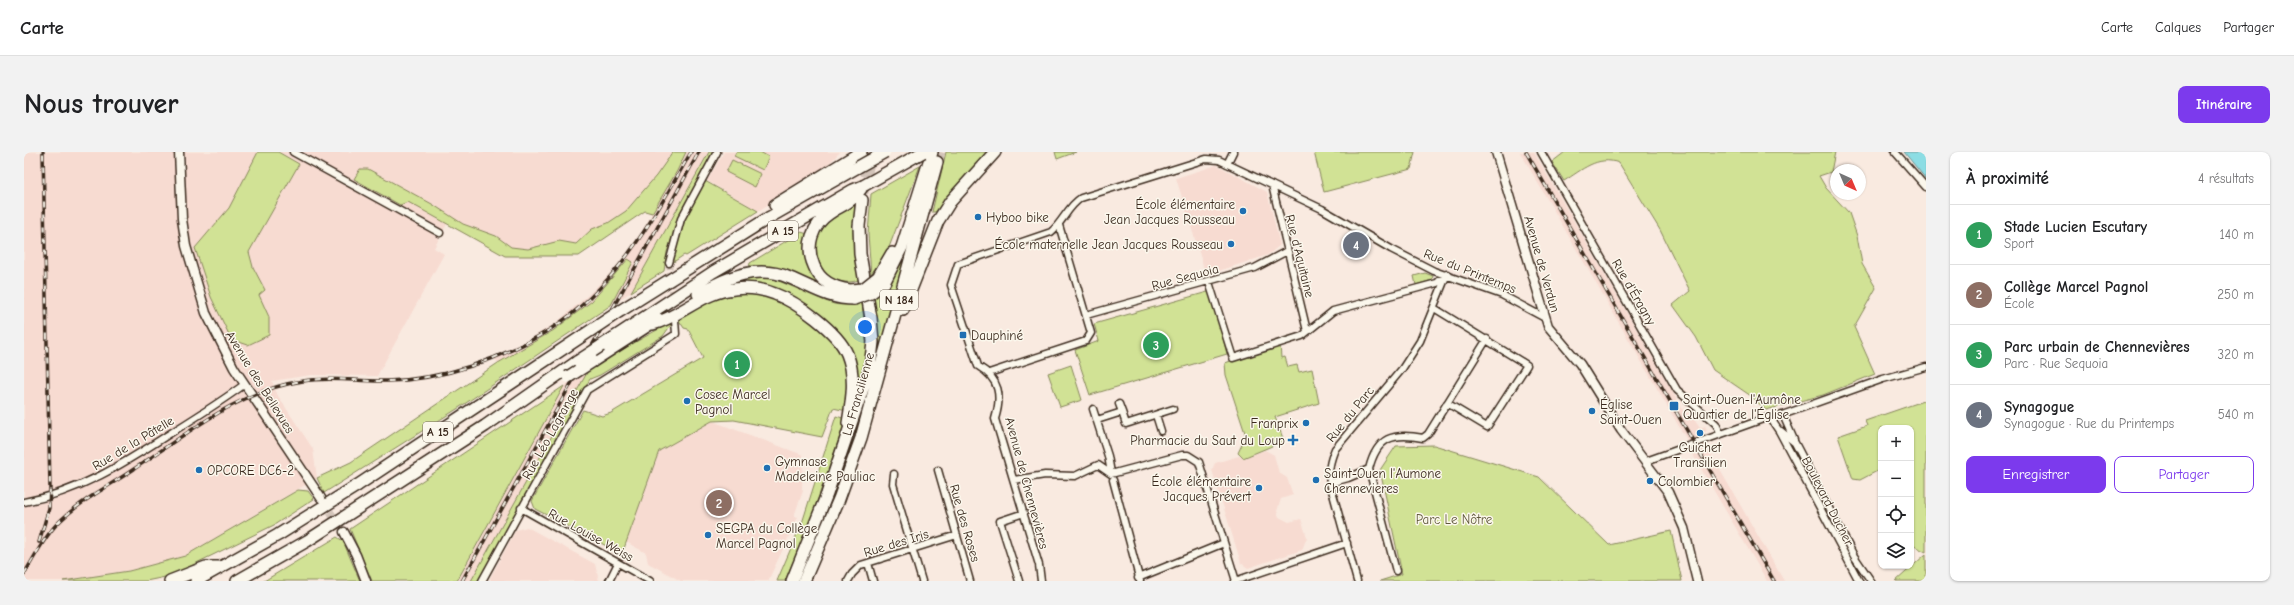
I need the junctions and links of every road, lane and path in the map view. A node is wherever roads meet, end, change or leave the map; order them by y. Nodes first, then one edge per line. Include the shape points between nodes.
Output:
1 (179, 152) edge
2 (293, 152) edge
3 (717, 152) edge
4 (885, 152) edge
5 (923, 152) edge
6 (926, 152) edge
7 (932, 152) tunnel mouth
8 (995, 152) edge
9 (1233, 152) edge
10 (1496, 152) edge
11 (1541, 152) edge
12 (1895, 152) edge
13 (860, 153) edge
14 (1206, 159) joint
15 (937, 162) tunnel mouth
16 (1226, 164) junction
17 (1272, 185) junction
18 (1926, 187) edge
19 (858, 193) junction
20 (770, 217) junction
21 (1059, 225) junction
22 (440, 233) dead end
23 (1287, 250) junction
24 (669, 263) tunnel mouth
25 (1447, 274) junction
26 (881, 280) junction
27 (1209, 282) junction
28 (852, 295) junction
29 (1434, 308) junction
30 (1086, 315) junction
31 (1545, 318) junction
32 (675, 320) tunnel mouth
33 (653, 324) junction
34 (1307, 331) junction
35 (1487, 339) junction
36 (1926, 367) edge
37 (989, 373) junction
38 (245, 384) junction
39 (539, 390) junction
40 (1448, 403) junction
41 (1119, 404) dead end
42 (1093, 409) dead end
43 (1173, 409) dead end
44 (1122, 412) junction
45 (1156, 415) junction
46 (1783, 415) junction
47 (1771, 419) junction
48 (1097, 420) junction
49 (1161, 431) dead end
50 (1779, 431) junction
51 (1720, 433) junction
52 (861, 438) junction
53 (1795, 443) junction
54 (842, 454) junction
55 (1646, 461) junction
56 (1369, 469) junction
57 (938, 470) dead end
58 (894, 474) dead end
59 (1112, 479) junction
60 (1014, 480) junction
61 (1330, 483) junction
62 (321, 498) tunnel mouth
63 (24, 502) edge
64 (521, 508) junction
65 (1024, 513) junction
66 (344, 532) tunnel mouth
67 (957, 535) junction
68 (1224, 543) junction
69 (1346, 543) junction
70 (913, 549) junction
71 (618, 563) junction
72 (868, 563) junction
73 (219, 567) junction
74 (1396, 571) dead end
75 (1139, 579) edge
76 (170, 581) edge
77 (196, 581) edge
78 (237, 581) edge
79 (366, 581) edge
80 (482, 581) edge
81 (609, 581) edge
82 (650, 581) edge
83 (792, 581) edge
84 (804, 581) edge
85 (848, 581) edge
86 (873, 581) edge
87 (922, 581) edge
88 (970, 581) edge
89 (1019, 581) edge
90 (1040, 581) edge
91 (1236, 581) edge
92 (1357, 581) edge
93 (1698, 581) edge
94 (1859, 581) edge
95 (1871, 581) edge

1 - 38 main road, Avenue des Bellevues via 182,219 196,282 218,340
2 - 22 street
3 - 24 street via 681,219
4 - 20 highway, A 15, bridge
5 - 19 highway, A 15, bridge
6 - 26 highway via 909,209
7 - 26 highway via 902,247 891,271
8 - 52 highway via 950,202 938,221 894,336
9 - 16 street
10 - 31 main road, Avenue de Verdun
11 - 51 street, Rue d'Éragny via 1681,394 1716,424
12 - 18 street
13 - 20 highway via 775,206
14 - 16 street, Rue du Printemps via 1219,160
14 - 21 street, Avenue de Chennevières via 1081,198 1075,202
15 - 52 highway, La Francilienne / N 184
16 - 17 street, Rue du Printemps
17 - 23 street, Rue d'Aquitaine
17 - 25 street, Rue du Printemps via 1322,209 1422,265
19 - 28 highway via 822,218 813,232 810,249 814,267 822,278
19 - 39 highway, A 15, bridge via 714,272 578,361
19 - 54 highway, La Francilienne / N 184 via 860,254 871,318 871,360 862,398
20 - 73 highway, A 15, bridge via 620,311 346,492 278,535
21 - 30 street
21 - 37 street, Avenue de Chennevières via 1051,232 958,264 951,285 978,366
23 - 27 street, Rue Sequoia via 1255,268
23 - 34 street, Rue d'Aquitaine
25 - 29 street, Rue du Parc
25 - 31 street, Rue du Printemps via 1516,301
25 - 34 street via 1437,283 1333,311
26 - 28 highway, bridge via 871,293
27 - 30 street, Rue Sequoia
27 - 34 street via 1233,358 1302,336
28 - 33 highway via 826,295 780,274 755,272 723,280
29 - 35 street
29 - 61 street, Rue du Parc via 1420,341 1402,369 1335,449 1329,467
30 - 37 street via 1091,333 1086,341
31 - 55 main road, Avenue de Verdun via 1549,328 1580,364 1621,430
32 - 64 street, Rue Léo Lagrange via 676,334 587,390
33 - 39 highway, bridge via 568,377
33 - 54 highway via 707,296 730,289 766,291 794,304 828,330 847,354 853,389
35 - 40 street
35 - 40 street via 1527,365 1487,427
36 - 46 street via 1883,379
37 - 60 street, Avenue de Chennevières via 994,379 1000,403 995,419
38 - 62 main road, Avenue des Bellevues
38 - 63 street, Rue de la Pâtelle via 111,471 43,499
39 - 78 highway, A 15 via 307,541
40 - 56 street via 1423,438 1402,435 1390,437 1380,443 1372,455
41 - 44 street
42 - 48 street
43 - 45 street
44 - 45 street via 1126,424
44 - 48 street
45 - 49 street
46 - 47 street
46 - 53 street, Boulevard Ducher
47 - 50 street, Boulevard Ducher
47 - 51 street via 1766,418
48 - 59 street
50 - 53 street, Boulevard Ducher
50 - 94 street, Boulevard Ducher
51 - 55 street
52 - 84 highway, La Francilienne / N 184
53 - 95 street, Boulevard Ducher via 1854,556
54 - 83 highway, La Francilienne / N 184
55 - 93 main road, Avenue de Verdun via 1668,492 1681,520
56 - 61 street
56 - 74 street
57 - 67 street, Rue des Roses
58 - 70 street via 893,484
59 - 60 street via 1098,465 1075,476 1045,475
59 - 68 street via 1154,461 1188,455 1199,462
59 - 75 street
60 - 65 street, Avenue de Chennevières
61 - 69 street, Rue du Parc
64 - 71 street, Rue Louise Weiss
64 - 80 street, Rue Léo Lagrange
65 - 89 street via 1000,521
65 - 90 street, Avenue de Chennevières via 1039,565
66 - 79 main road
67 - 70 street, Rue des Iris
67 - 88 street, Rue des Roses
68 - 75 street
68 - 91 street
69 - 91 street
69 - 92 street, Rue du Parc
70 - 72 street, Rue des Iris
70 - 87 street
71 - 81 street
71 - 82 street, Rue Louise Weiss
72 - 85 street, Rue des Iris via 861,565
72 - 86 street
73 - 76 highway via 206,567
73 - 77 highway, A 15

